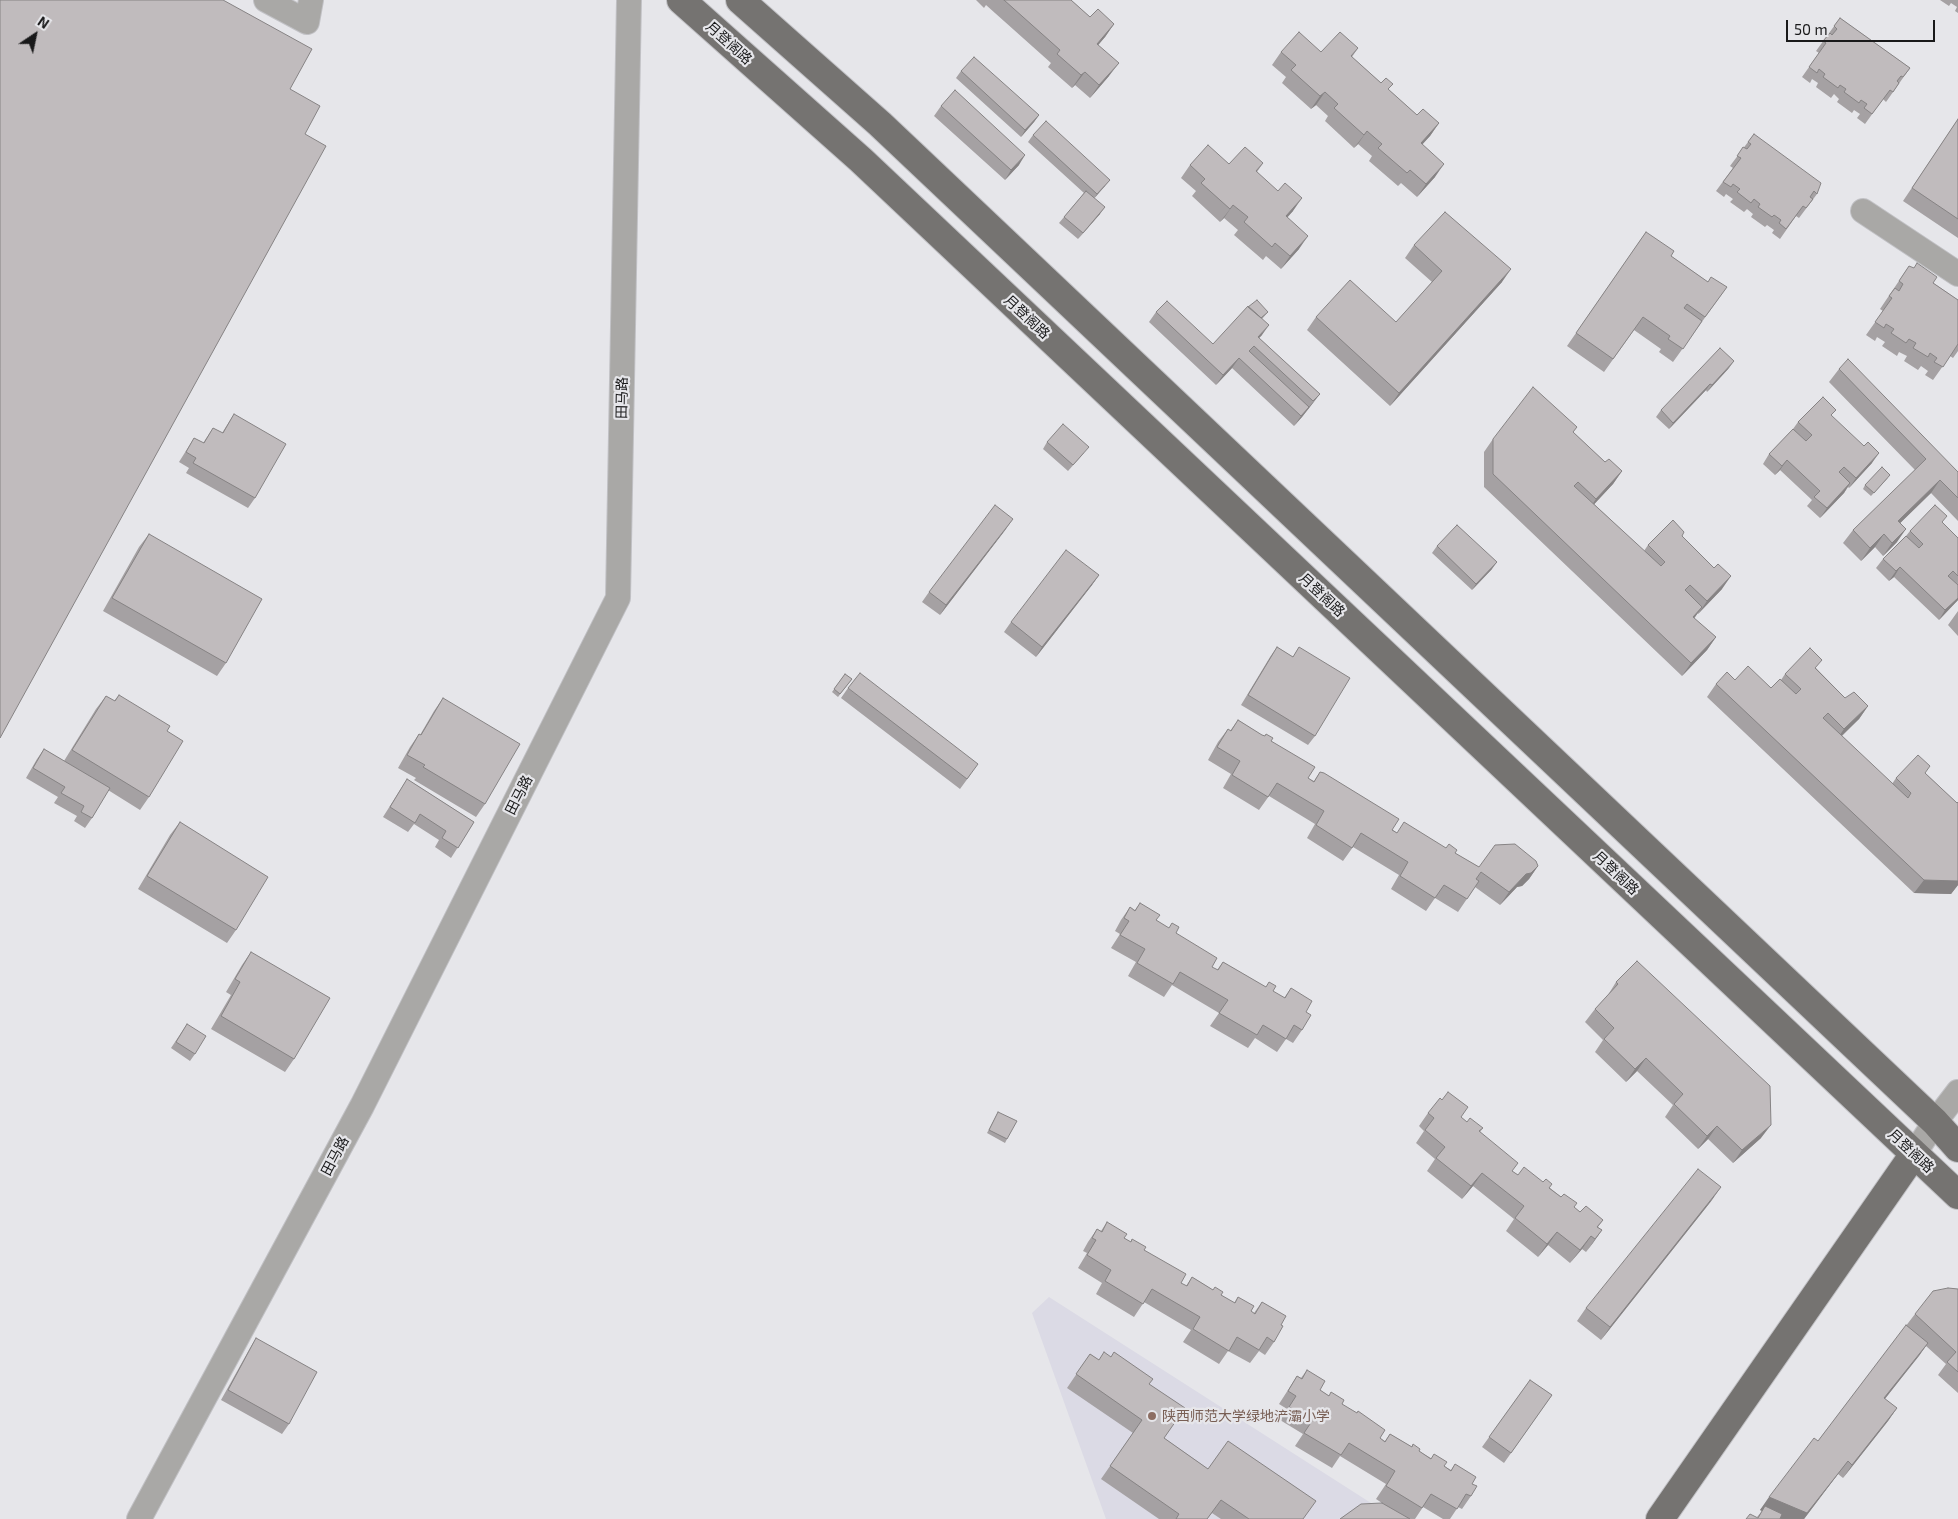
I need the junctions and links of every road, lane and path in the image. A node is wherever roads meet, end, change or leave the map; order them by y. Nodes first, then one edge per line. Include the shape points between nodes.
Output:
1 (266, 0) edge
2 (311, 0) edge
3 (629, 0) edge
4 (681, 0) edge
5 (740, 0) edge
6 (1863, 211) dead end
7 (1958, 274) edge
8 (1958, 1092) edge
9 (1934, 1122) junction
10 (1957, 1145) edge
11 (1914, 1154) junction
12 (1958, 1195) edge
13 (138, 1519) edge
14 (1660, 1519) edge

1 - 2 street via 307,22
3 - 13 street, 田马路 via 618,598 362,1106
4 - 11 main road, 月登阁路 via 861,160
5 - 9 main road via 880,124
6 - 7 street
8 - 9 street
9 - 10 main road
9 - 11 street
10 - 11 street
11 - 12 main road, 月登阁路
11 - 14 main road

